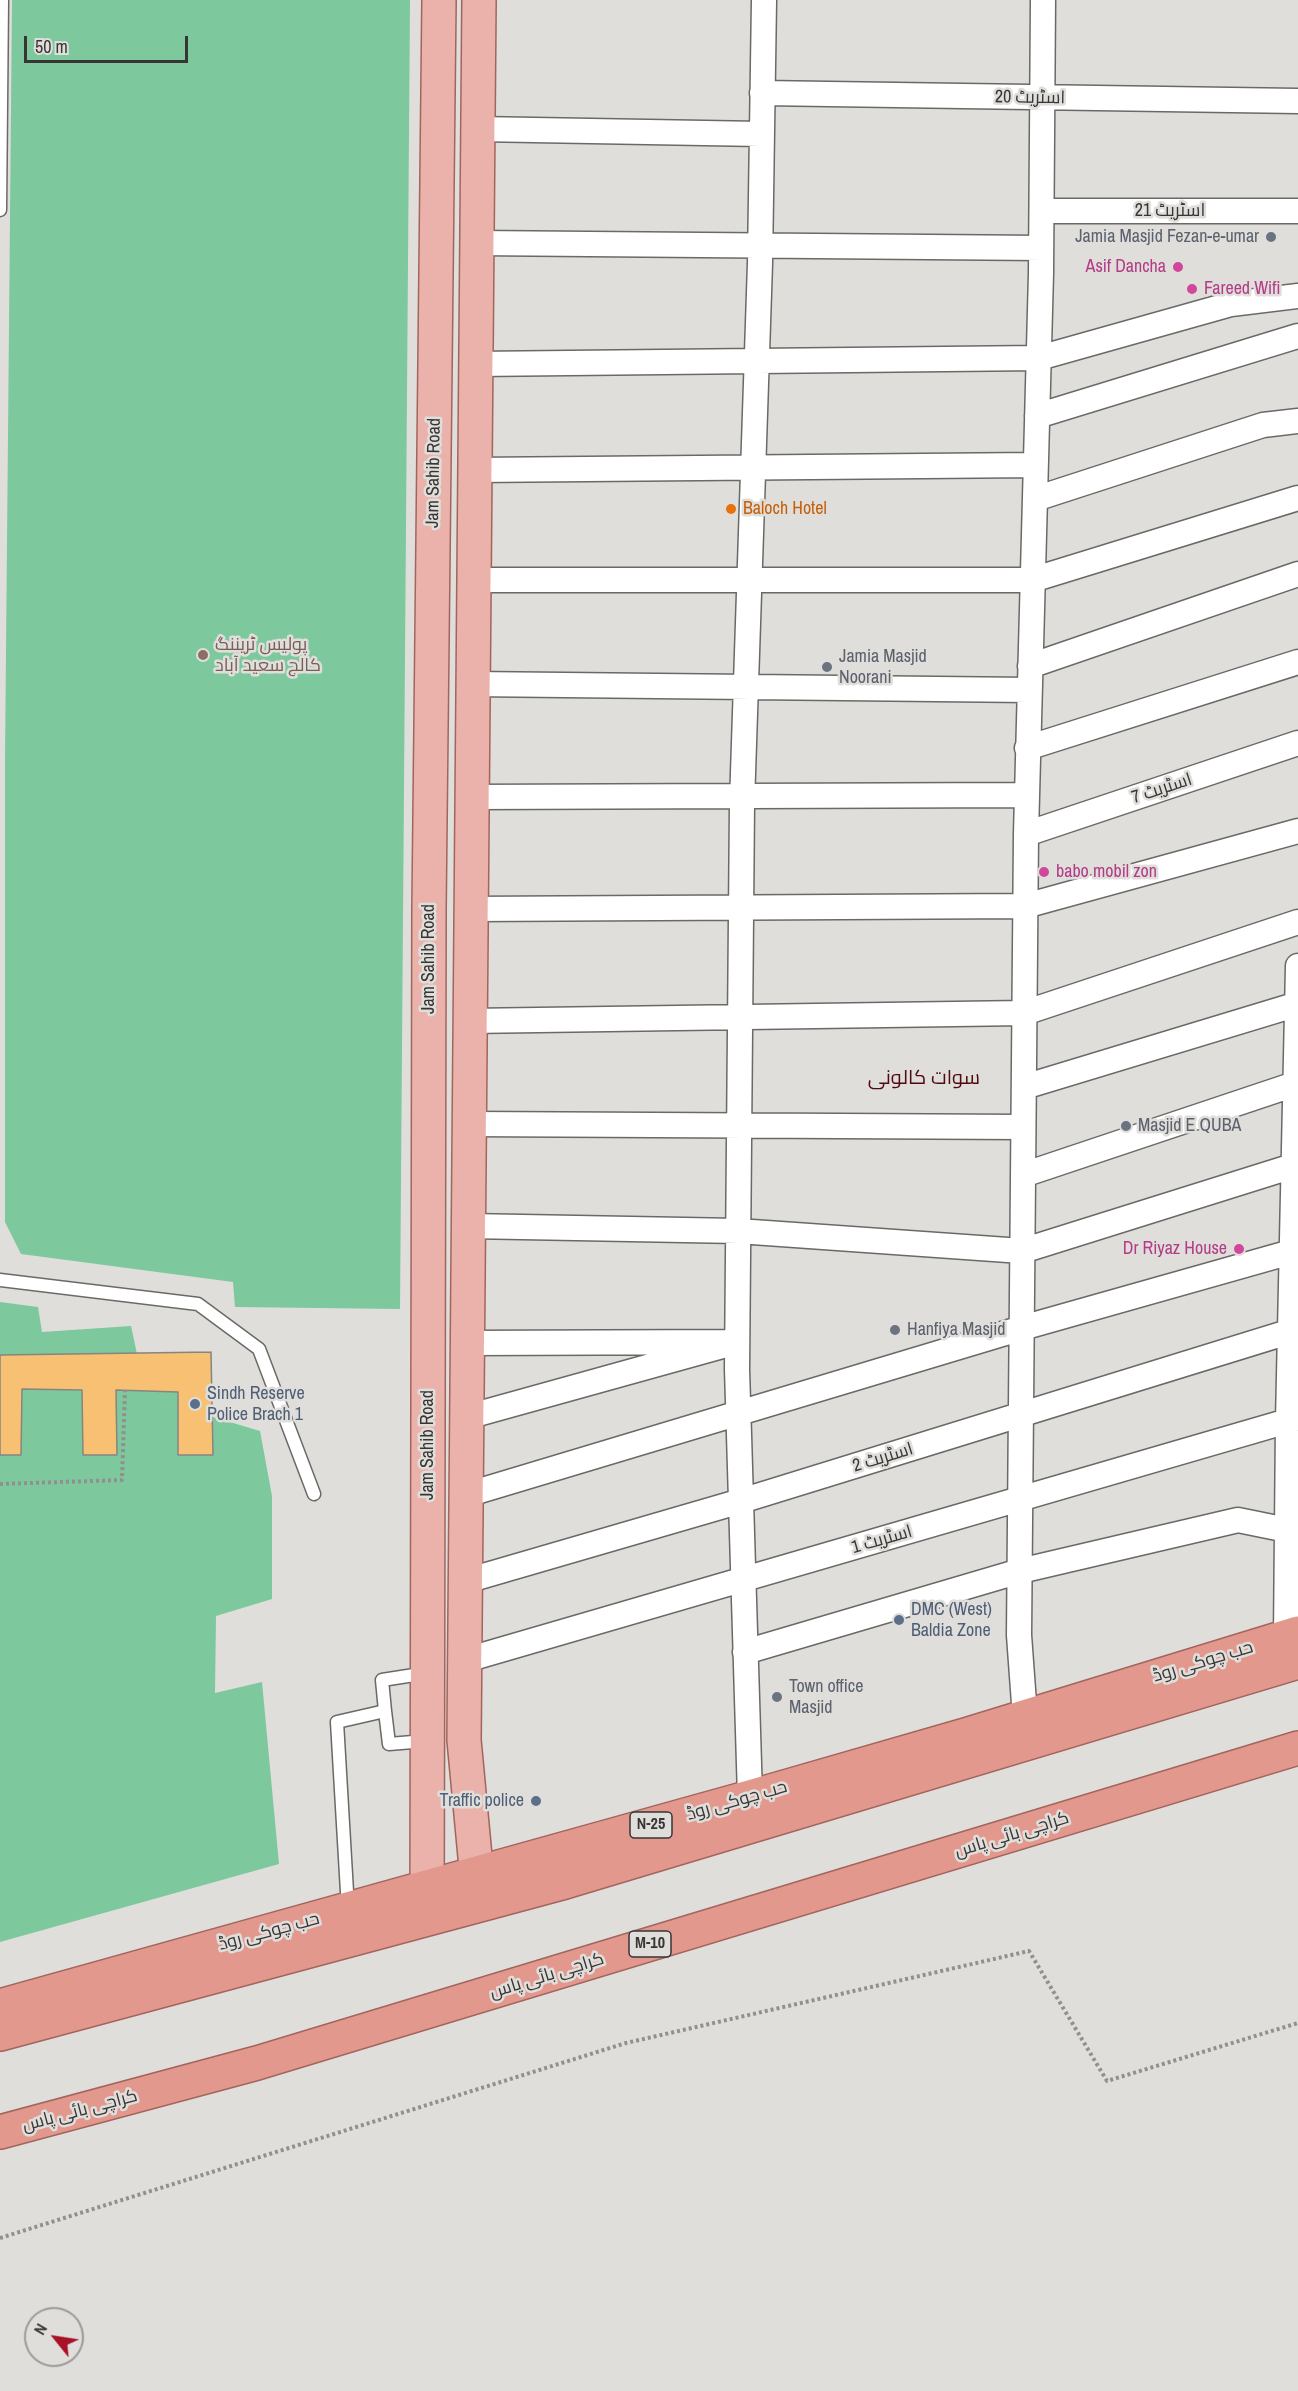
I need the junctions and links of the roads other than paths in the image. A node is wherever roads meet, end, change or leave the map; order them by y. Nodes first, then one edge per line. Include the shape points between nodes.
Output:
1 (2, 0) edge
2 (439, 0) edge
3 (479, 0) edge
4 (764, 0) edge
5 (1043, 0) edge
6 (762, 93) junction
7 (1042, 98) junction
8 (1298, 101) edge
9 (477, 129) junction
10 (761, 134) junction
11 (0, 210) edge
12 (1041, 211) junction
13 (1298, 211) edge
14 (476, 243) junction
15 (760, 246) junction
16 (1041, 248) junction
17 (1298, 296) edge
18 (1298, 336) edge
19 (1039, 358) junction
20 (756, 361) junction
21 (475, 364) junction
22 (1037, 416) junction
23 (1298, 421) edge
24 (1035, 465) junction
25 (753, 467) junction
26 (474, 470) junction
27 (1298, 498) edge
28 (1035, 499) junction
29 (1298, 574) edge
30 (472, 580) junction
31 (749, 580) junction
32 (1032, 580) junction
33 (1298, 662) edge
34 (1030, 666) junction
35 (471, 684) junction
36 (746, 687) junction
37 (1029, 690) junction
38 (1298, 744) edge
39 (1028, 748) junction
40 (1026, 795) junction
41 (742, 796) junction
42 (471, 797) junction
43 (1298, 831) edge
44 (1026, 834) junction
45 (1025, 906) junction
46 (741, 908) junction
47 (470, 909) junction
48 (1298, 922) edge
49 (1298, 966) edge
50 (1298, 1004) edge
51 (1024, 1013) junction
52 (740, 1017) junction
53 (469, 1021) junction
54 (1297, 1083) edge
55 (1024, 1087) junction
56 (469, 1124) junction
57 (739, 1125) junction
58 (1023, 1127) junction
59 (1293, 1166) junction
60 (1023, 1175) junction
61 (468, 1226) junction
62 (738, 1231) junction
63 (1023, 1251) junction
64 (1295, 1251) edge
65 (0, 1280) edge
66 (1022, 1328) junction
67 (1294, 1331) edge
68 (467, 1342) junction
69 (737, 1342) junction
70 (738, 1414) junction
71 (1021, 1415) junction
72 (467, 1417) junction
73 (1293, 1420) edge
74 (314, 1494) dead end
75 (466, 1495) junction
76 (1021, 1500) junction
77 (741, 1502) junction
78 (1287, 1530) junction
79 (1020, 1571) junction
80 (1292, 1579) edge
81 (743, 1580) junction
82 (466, 1581) junction
83 (1294, 1644) edge
84 (745, 1652) junction
85 (466, 1660) junction
86 (428, 1673) junction
87 (385, 1711) junction
88 (1025, 1717) junction
89 (428, 1741) junction
90 (1298, 1748) edge
91 (750, 1797) junction
92 (479, 1890) junction
93 (427, 1904) junction
94 (348, 1910) junction
95 (0, 2006) edge
96 (0, 2034) edge
97 (0, 2132) edge

1 - 11 lane
2 - 86 main road, Jam Sahib Road via 429,909
3 - 9 main road
4 - 6 street
5 - 7 street
6 - 7 street, اسٹریٹ 20
6 - 10 street
7 - 8 street, اسٹریٹ 20
7 - 12 street
9 - 10 street
9 - 14 main road
10 - 15 street
12 - 13 street, اسٹریٹ 21
12 - 16 street
14 - 15 street
14 - 21 main road
15 - 16 street
15 - 20 street
16 - 19 street
17 - 19 street via 1232,304
18 - 22 street
19 - 20 street
19 - 22 street
20 - 21 street
20 - 25 street
21 - 26 main road
22 - 24 street
23 - 28 street via 1263,425
24 - 25 street
24 - 28 street
25 - 26 street
25 - 31 street
26 - 30 main road
27 - 32 street
28 - 32 street
29 - 34 street
30 - 31 street
30 - 35 main road
31 - 32 street
31 - 36 street
32 - 34 street
33 - 39 street
34 - 37 street
35 - 36 street
35 - 42 main road
36 - 37 street
36 - 41 street
37 - 39 street
38 - 44 street, اسٹریٹ 7
39 - 40 street
40 - 41 street
40 - 44 street
41 - 42 street
41 - 46 street
42 - 47 main road
43 - 45 street
44 - 45 street
45 - 46 street
45 - 51 street
46 - 47 street
46 - 52 street
47 - 53 main road
48 - 51 street
49 - 50 street
50 - 54 street
50 - 55 street
51 - 52 street
51 - 55 street
52 - 53 street
52 - 57 street
53 - 56 main road
54 - 59 street
54 - 60 street
55 - 58 street
56 - 57 street
56 - 61 main road
57 - 58 street
57 - 62 street
58 - 60 street
59 - 63 street
59 - 64 street
60 - 63 street
61 - 62 street
61 - 68 main road
62 - 63 street
62 - 69 street
63 - 66 street
64 - 66 street
64 - 67 street
65 - 74 lane via 198,1304 259,1349
66 - 70 street
66 - 71 street
67 - 71 street, اسٹریٹ 2
67 - 73 street
68 - 69 street
68 - 72 main road
69 - 70 street
69 - 72 street
70 - 75 street
70 - 77 street
71 - 76 street
71 - 77 street, اسٹریٹ 2
72 - 75 main road
73 - 76 street, اسٹریٹ 1
73 - 78 street
75 - 82 main road
76 - 79 street
76 - 81 street, اسٹریٹ 1
77 - 81 street
77 - 82 street, اسٹریٹ 2
78 - 79 street via 1238,1520
78 - 80 street
79 - 84 street
79 - 88 street via 1019,1635
80 - 83 street
81 - 84 street
81 - 85 street, اسٹریٹ 1
82 - 85 main road
83 - 88 highway, حب چوکی روڈ / N-25
83 - 92 highway, حب چوکی روڈ / N-25 via 964,1764 577,1879
84 - 91 street
85 - 92 main road via 464,1740
86 - 87 lane via 382,1680
86 - 89 main road, Jam Sahib Road
87 - 89 lane via 389,1744
87 - 94 lane via 337,1722
88 - 91 highway, حب چوکی روڈ / N-25
89 - 93 main road, Jam Sahib Road
90 - 97 highway, کراچی بائی پاس / M-10 via 257,2063
91 - 92 highway, حب چوکی روڈ / N-25
92 - 93 highway, حب چوکی روڈ / N-25
93 - 94 highway, حب چوکی روڈ / N-25
93 - 96 highway, حب چوکی روڈ / N-25
94 - 95 highway, حب چوکی روڈ / N-25

